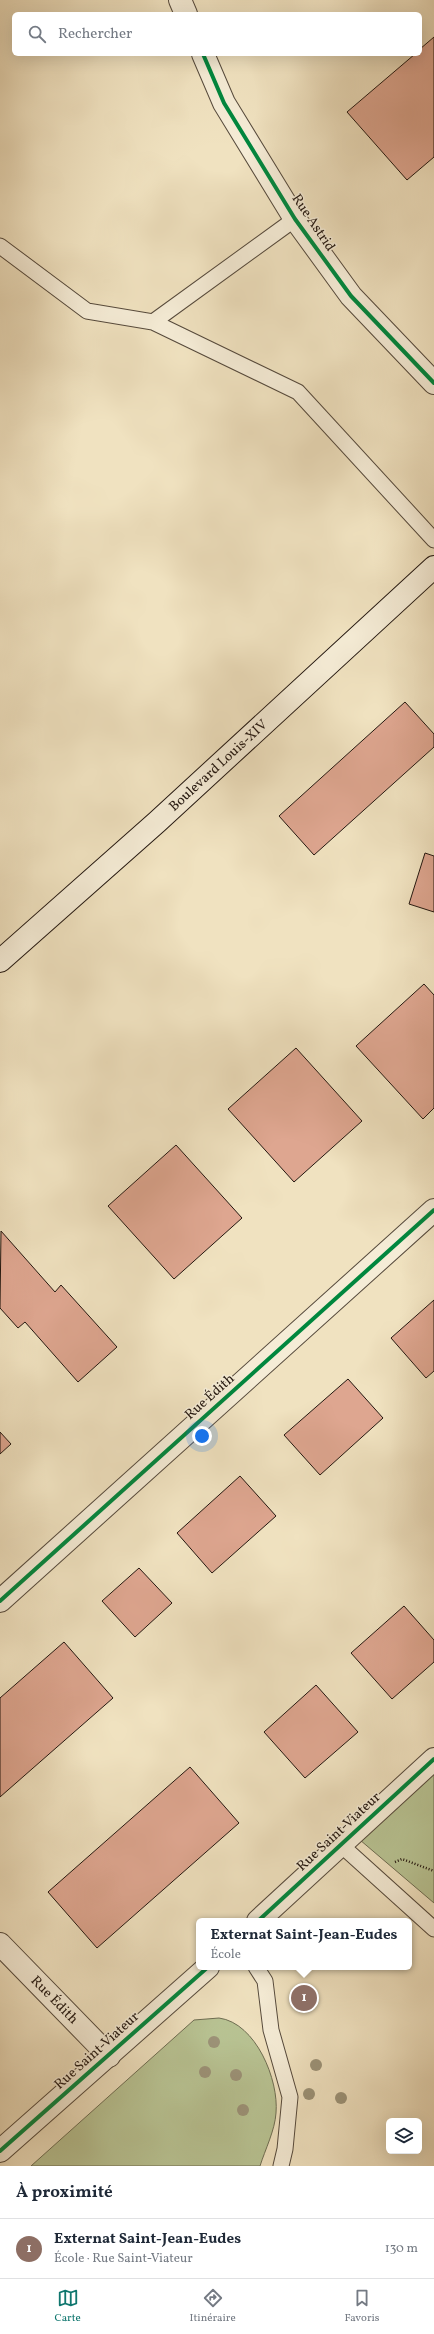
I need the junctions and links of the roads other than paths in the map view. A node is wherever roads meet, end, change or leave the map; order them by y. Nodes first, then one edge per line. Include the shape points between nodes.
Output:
1 (180, 0) edge
2 (185, 12) edge
3 (204, 56) edge
4 (295, 219) junction
5 (0, 246) edge
6 (153, 322) junction
7 (434, 383) edge
8 (434, 540) edge
9 (434, 567) edge
10 (0, 961) edge
11 (434, 1210) edge
12 (0, 1601) edge
13 (434, 1759) edge
14 (341, 1844) junction
15 (261, 1918) edge
16 (434, 1929) edge
17 (0, 1944) edge
18 (205, 1970) edge
19 (258, 1970) edge
20 (109, 2056) junction
21 (0, 2151) edge
22 (281, 2166) edge

1 - 2 street
3 - 4 street, Rue Astrid via 224,103
4 - 6 lane
4 - 7 street, Rue Astrid via 351,296
5 - 6 lane via 87,311
6 - 8 lane via 298,392
9 - 10 street, Boulevard Louis-XIV via 157,822
11 - 12 street, Rue Édith
13 - 14 street, Rue Saint-Viateur
14 - 15 street, Rue Saint-Viateur
14 - 16 lane
17 - 20 street, Rue Édith
18 - 20 street, Rue Saint-Viateur
19 - 22 lane via 265,1981 271,2030 290,2097 286,2149
20 - 21 street, Rue Saint-Viateur

